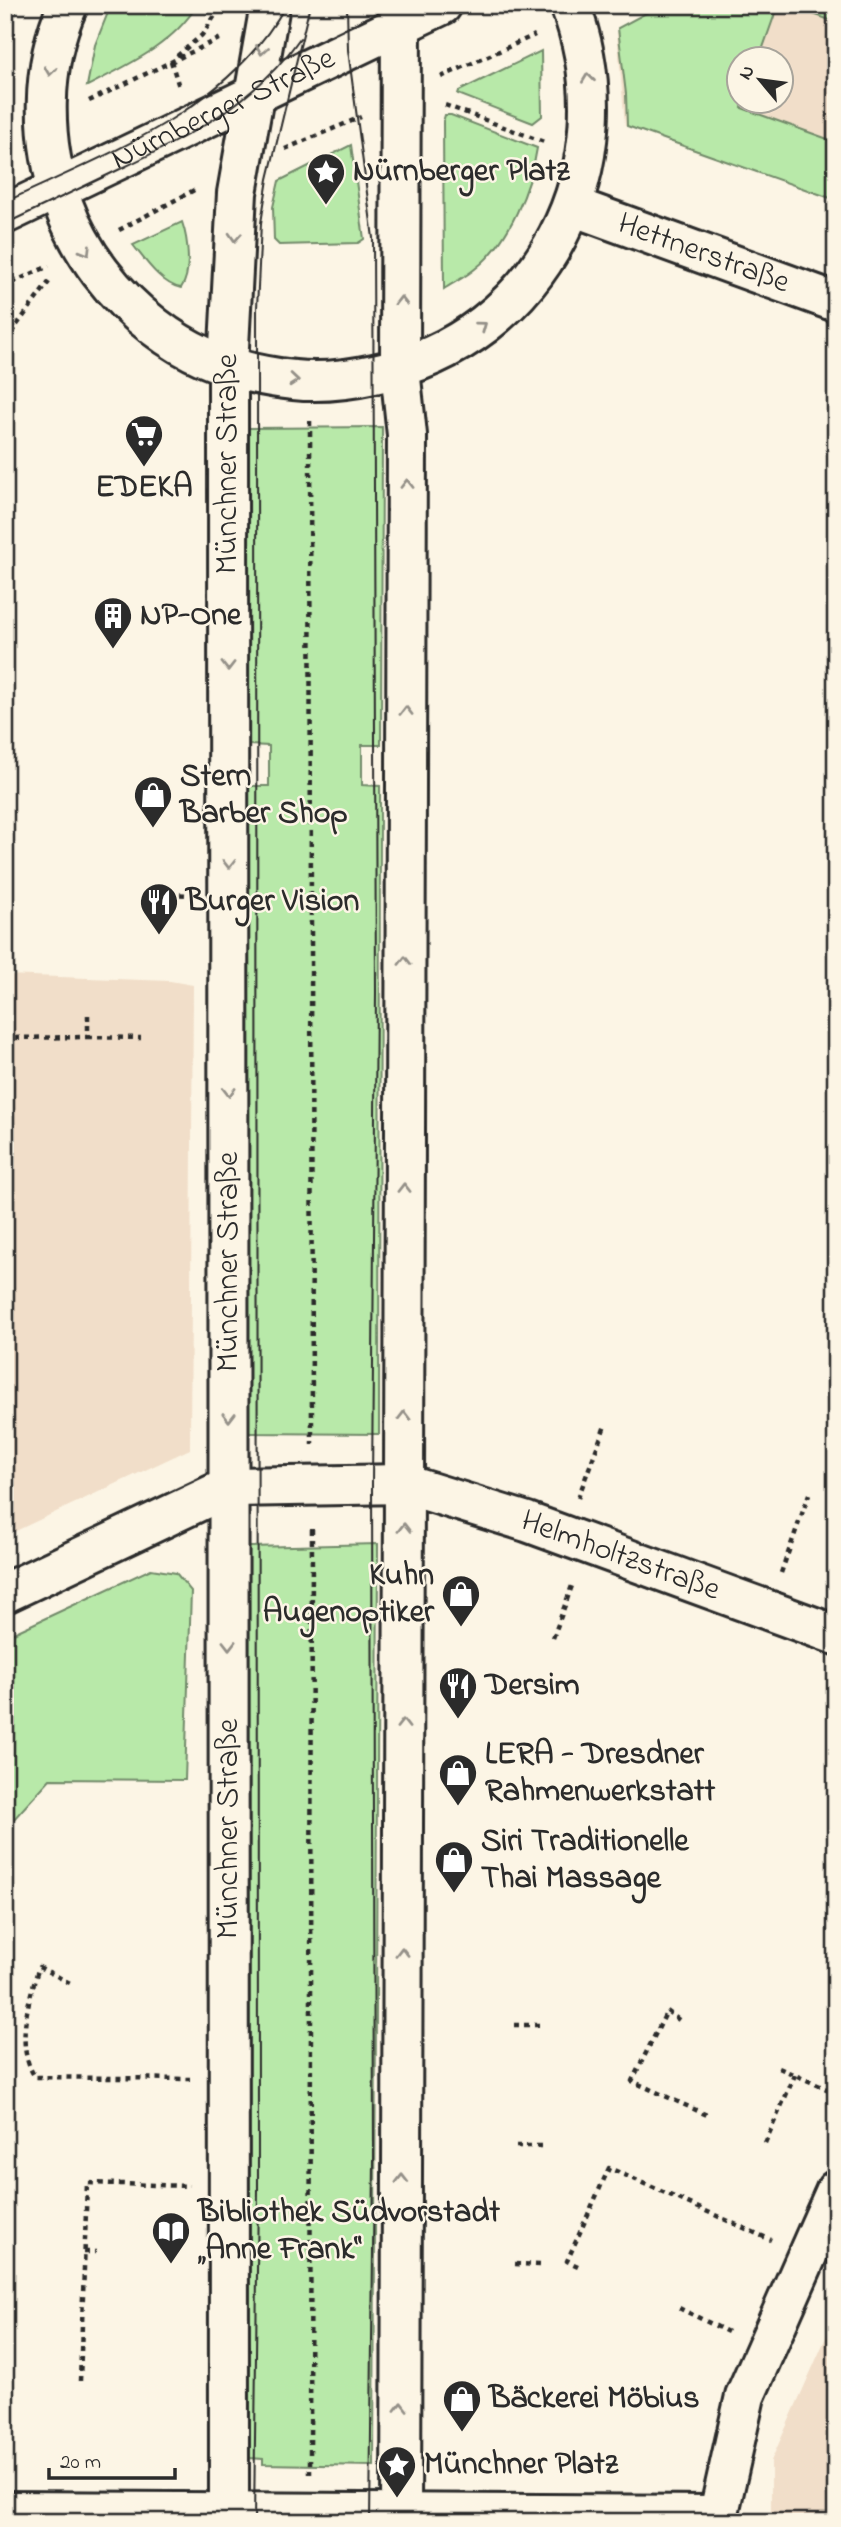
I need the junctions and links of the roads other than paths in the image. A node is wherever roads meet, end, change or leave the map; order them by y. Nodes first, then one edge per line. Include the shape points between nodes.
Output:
1 (68, 5) edge
2 (270, 5) edge
3 (442, 5) edge
4 (572, 11) edge
5 (401, 15) edge
6 (255, 95) junction
7 (58, 189) junction
8 (572, 206) junction
9 (5, 215) edge
10 (836, 302) edge
11 (228, 366) junction
12 (400, 369) junction
13 (404, 1484) junction
14 (229, 1487) junction
15 (5, 1593) edge
16 (836, 1635) edge
17 (836, 2190) edge
18 (5, 2511) edge
19 (229, 2517) edge
20 (401, 2518) edge
21 (717, 2518) edge

1 -> 7 street via 51,58 47,101 48,142
2 -> 6 street, Münchner Straße
3 - 5 street, Nürnberger Straße
8 -> 4 street via 588,146 590,119 588,76
5 - 6 street, Nürnberger Straße
12 -> 5 street
6 - 7 street, Nürnberger Straße
6 -> 11 street, Münchner Straße via 237,193
7 - 9 street, Nürnberger Straße
7 -> 11 street via 84,248 108,282 146,320 188,348
8 - 10 street, Hettnerstraße
12 -> 8 street via 458,342 512,300 541,265
11 -> 12 street via 310,382
11 -> 14 street, Münchner Straße
13 -> 12 street via 407,426
13 - 14 street, Helmholtzstraße
13 - 16 street, Helmholtzstraße via 576,1540
20 -> 13 street
14 - 15 street
14 -> 19 street, Münchner Straße
17 - 21 street via 745,2396
18 - 19 street
19 - 20 street via 310,2513
20 - 21 street

